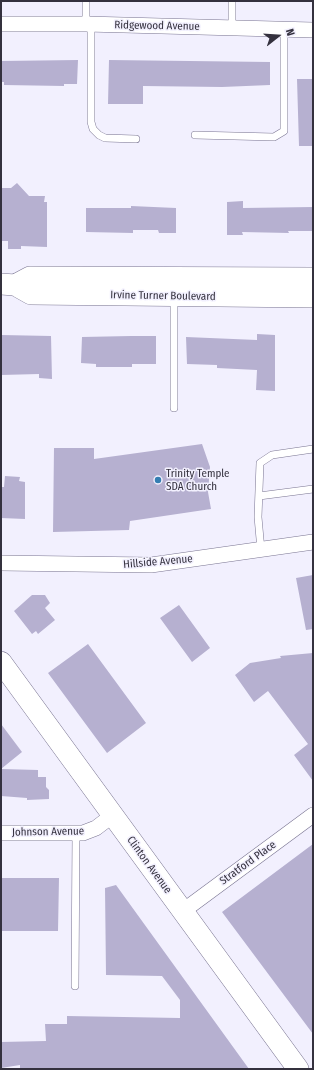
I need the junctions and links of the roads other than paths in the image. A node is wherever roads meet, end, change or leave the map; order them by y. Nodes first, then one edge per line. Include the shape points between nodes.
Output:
1 (86, 1) edge
2 (232, 1) edge
3 (1, 24) edge
4 (89, 24) junction
5 (232, 28) junction
6 (284, 29) junction
7 (313, 30) edge
8 (195, 135) dead end
9 (136, 139) dead end
10 (313, 278) edge
11 (8, 285) edge
12 (174, 296) junction
13 (313, 297) edge
14 (174, 408) dead end
15 (313, 449) edge
16 (313, 489) edge
17 (259, 496) junction
18 (313, 542) edge
19 (261, 550) junction
20 (1, 563) edge
21 (1, 662) edge
22 (113, 815) junction
23 (313, 815) edge
24 (1, 833) edge
25 (76, 833) junction
26 (183, 911) junction
27 (75, 986) dead end
28 (298, 1069) edge

1 - 4 lane
2 - 5 lane
3 - 4 street, Ridgewood Avenue
4 - 5 street, Ridgewood Avenue
4 - 9 lane via 93,129 105,138
5 - 6 street, Ridgewood Avenue
6 - 7 street, Ridgewood Avenue
6 - 8 lane via 284,131 274,137
10 - 11 main road, Irvine Turner Boulevard via 30,277
11 - 12 main road, Irvine Turner Boulevard via 31,294
12 - 13 main road, Irvine Turner Boulevard
12 - 14 lane
15 - 17 lane via 272,455 260,463
16 - 17 lane
17 - 19 lane
18 - 19 street, Hillside Avenue
19 - 20 street, Hillside Avenue via 151,565
21 - 22 main road, Clinton Avenue
22 - 25 street, Johnson Avenue via 90,831
22 - 26 main road, Clinton Avenue
23 - 26 street, Stratford Place
24 - 25 street, Johnson Avenue
25 - 27 lane
26 - 28 main road, Clinton Avenue

